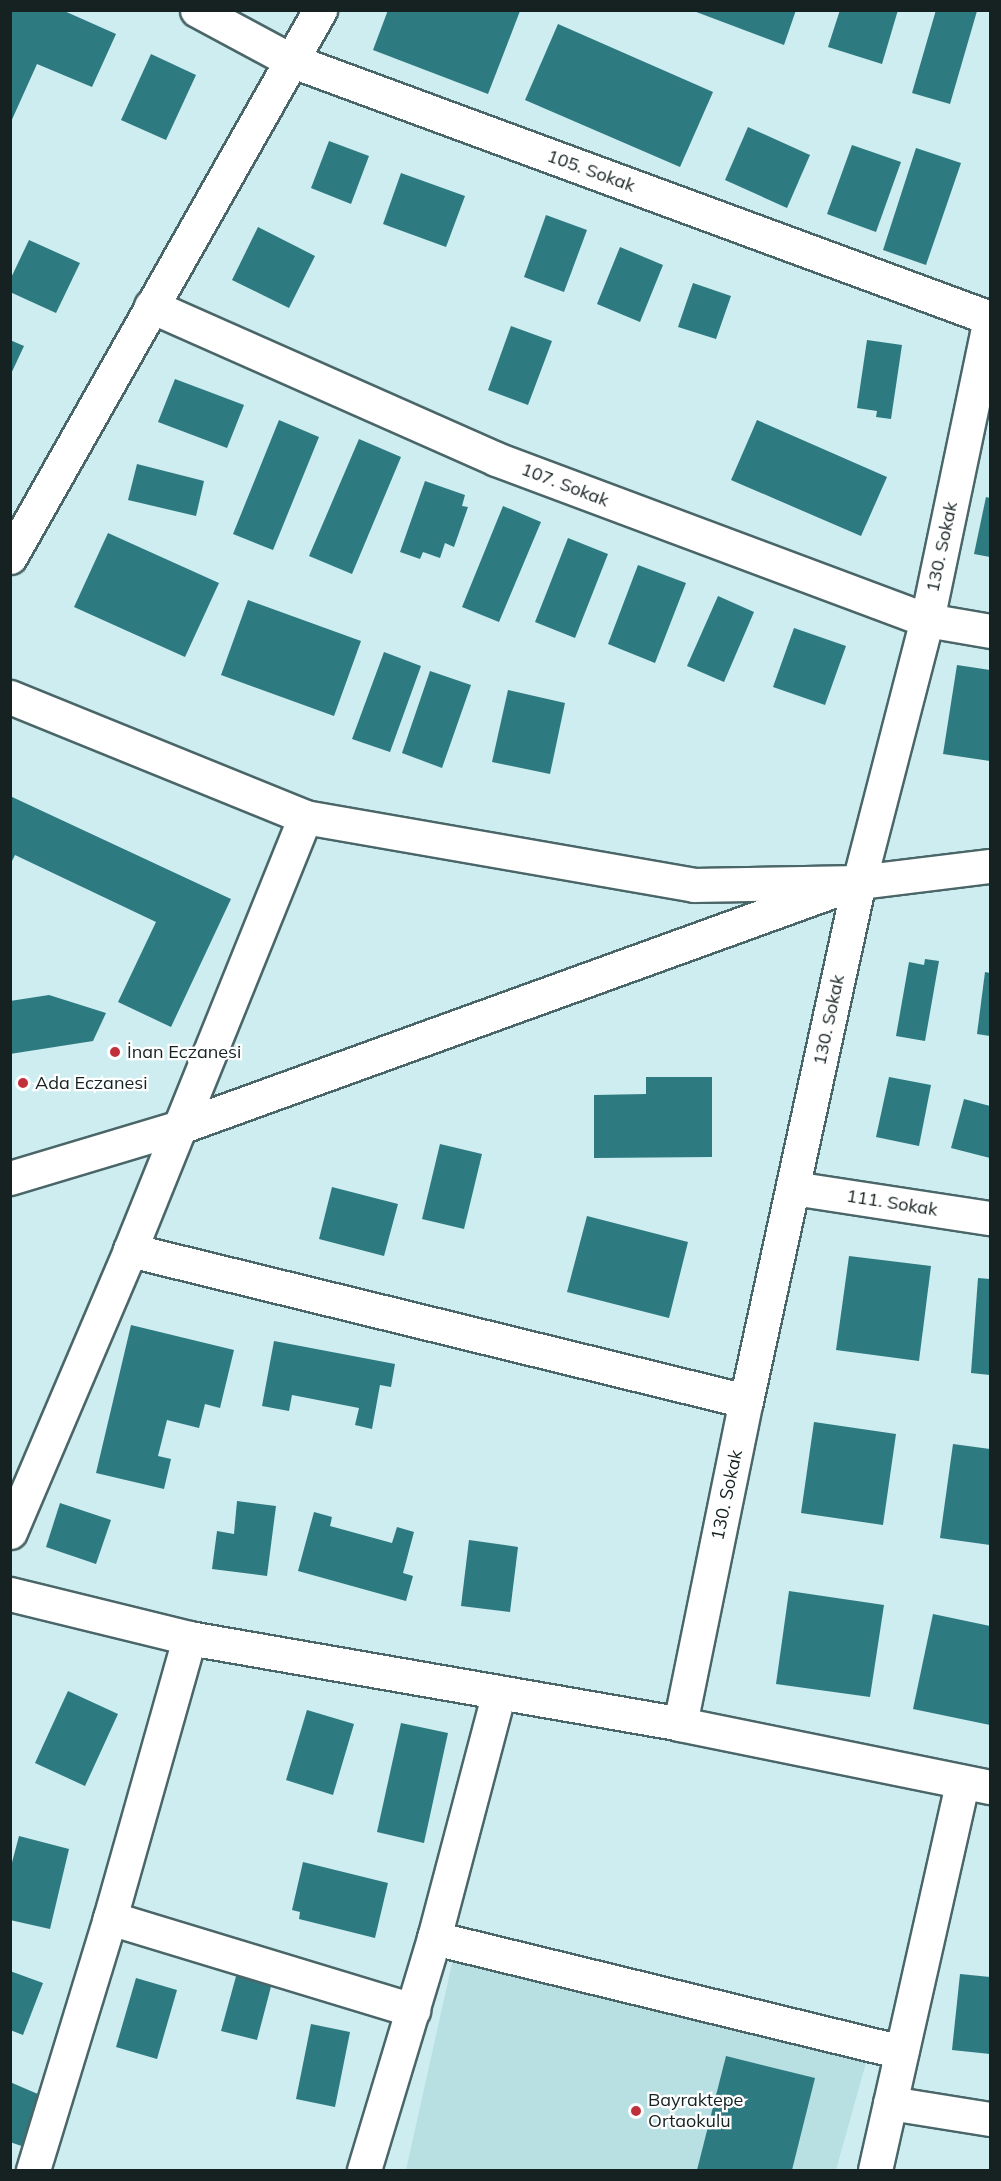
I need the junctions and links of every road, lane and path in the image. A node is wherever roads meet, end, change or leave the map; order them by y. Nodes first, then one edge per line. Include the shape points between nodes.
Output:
1 (197, 10) edge
2 (320, 10) edge
3 (290, 60) junction
4 (151, 306) junction
5 (990, 319) edge
6 (14, 543) edge
7 (927, 620) junction
8 (990, 631) edge
9 (10, 697) edge
10 (305, 817) junction
11 (990, 866) edge
12 (859, 882) junction
13 (177, 1128) junction
14 (10, 1178) edge
15 (793, 1188) junction
16 (990, 1218) edge
17 (130, 1250) junction
18 (746, 1401) junction
19 (10, 1532) edge
20 (10, 1594) edge
21 (189, 1638) junction
22 (499, 1692) junction
23 (680, 1724) junction
24 (976, 1785) edge
25 (110, 1918) junction
26 (434, 1938) junction
27 (413, 2010) junction
28 (901, 2052) junction
29 (890, 2103) junction
30 (990, 2119) edge
31 (33, 2170) edge
32 (364, 2170) edge
33 (875, 2170) edge

1 - 3 street, 105. Sokak
2 - 3 street
3 - 4 street
3 - 5 street, 105. Sokak
4 - 6 street
4 - 7 street, 107. Sokak via 496,459
5 - 7 street, 130. Sokak
7 - 8 street, 107. Sokak
7 - 12 street, 130. Sokak
9 - 10 street
10 - 12 street via 693,885
10 - 13 street
11 - 12 street
12 - 13 street
12 - 15 street, 130. Sokak
13 - 14 street
13 - 17 street
15 - 16 street, 111. Sokak
15 - 18 street, 130. Sokak
17 - 18 street
17 - 19 street
18 - 23 street, 130. Sokak
20 - 21 street
21 - 22 street
21 - 25 street
22 - 23 street
22 - 26 street
23 - 24 street
24 - 28 street
25 - 27 street
25 - 31 street
26 - 27 street
26 - 28 street
27 - 32 street
28 - 29 street
29 - 30 street
29 - 33 street

